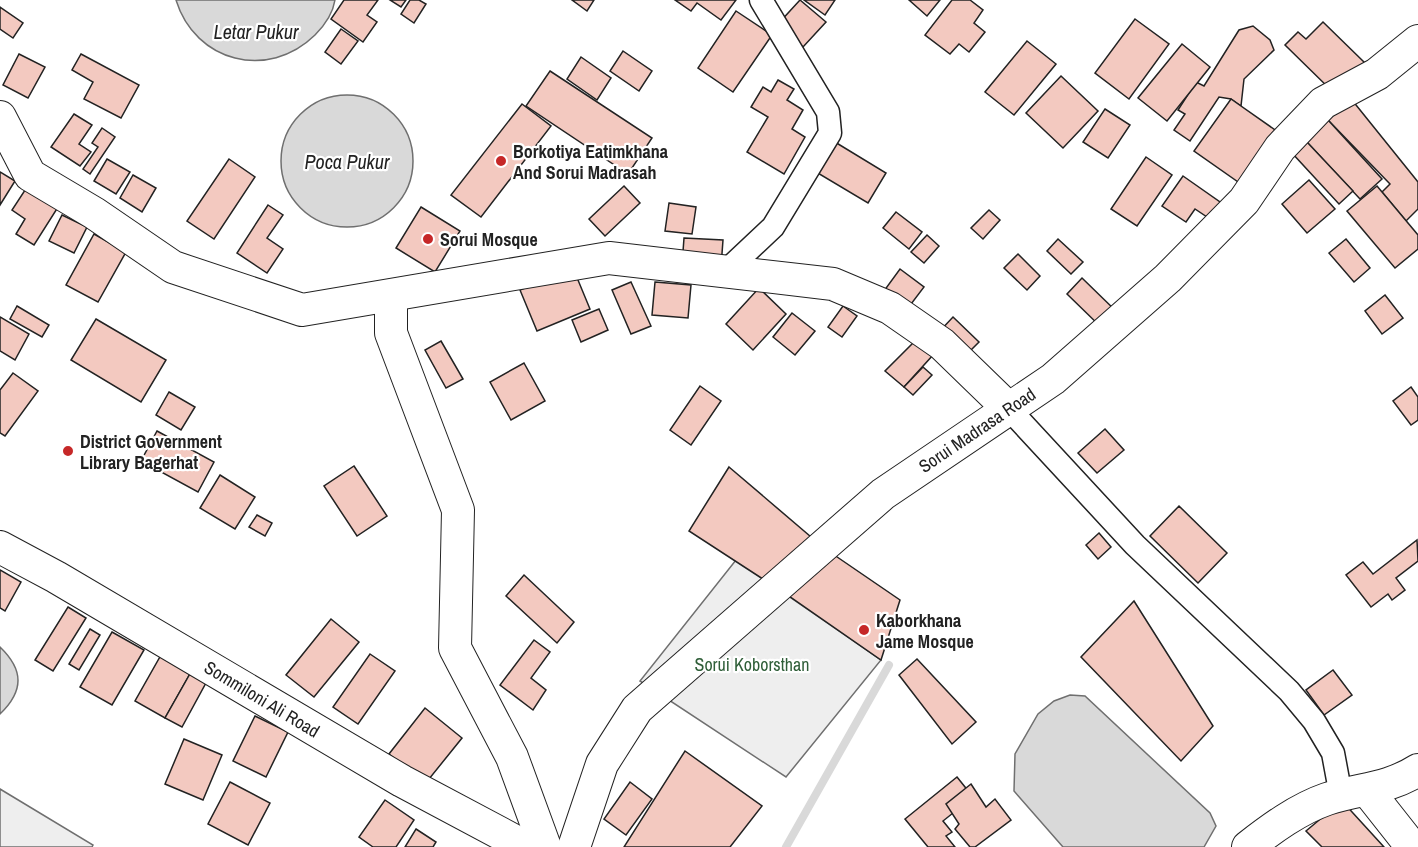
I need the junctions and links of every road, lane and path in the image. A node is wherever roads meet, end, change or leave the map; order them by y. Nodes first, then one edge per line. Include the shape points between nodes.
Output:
1 (761, 0) edge
2 (1418, 41) edge
3 (0, 117) edge
4 (723, 273) junction
5 (391, 296) junction
6 (1010, 410) junction
7 (0, 547) edge
8 (1418, 770) edge
9 (1354, 793) junction
10 (526, 847) edge
11 (545, 847) edge
12 (574, 847) edge
13 (1248, 847) edge
14 (1413, 847) edge

1 - 4 street via 828,112 830,133 774,227
2 - 6 street, Sorui Madrasa Road via 1377,74 1323,103 1280,148 1244,201 1168,278 1053,379
3 - 5 street via 30,175 173,267 302,310
4 - 5 street via 609,258
4 - 6 street via 833,284 890,308 942,344
5 - 11 street via 390,333 458,510 455,648 512,757
6 - 9 street via 1135,545 1295,698 1334,753
6 - 12 street, Sorui Madrasa Road via 883,494 638,710 602,764
7 - 10 street, Sommiloni Ali Road via 402,781
8 - 9 street via 1397,782
9 - 13 street via 1326,800 1275,827
9 - 14 street

